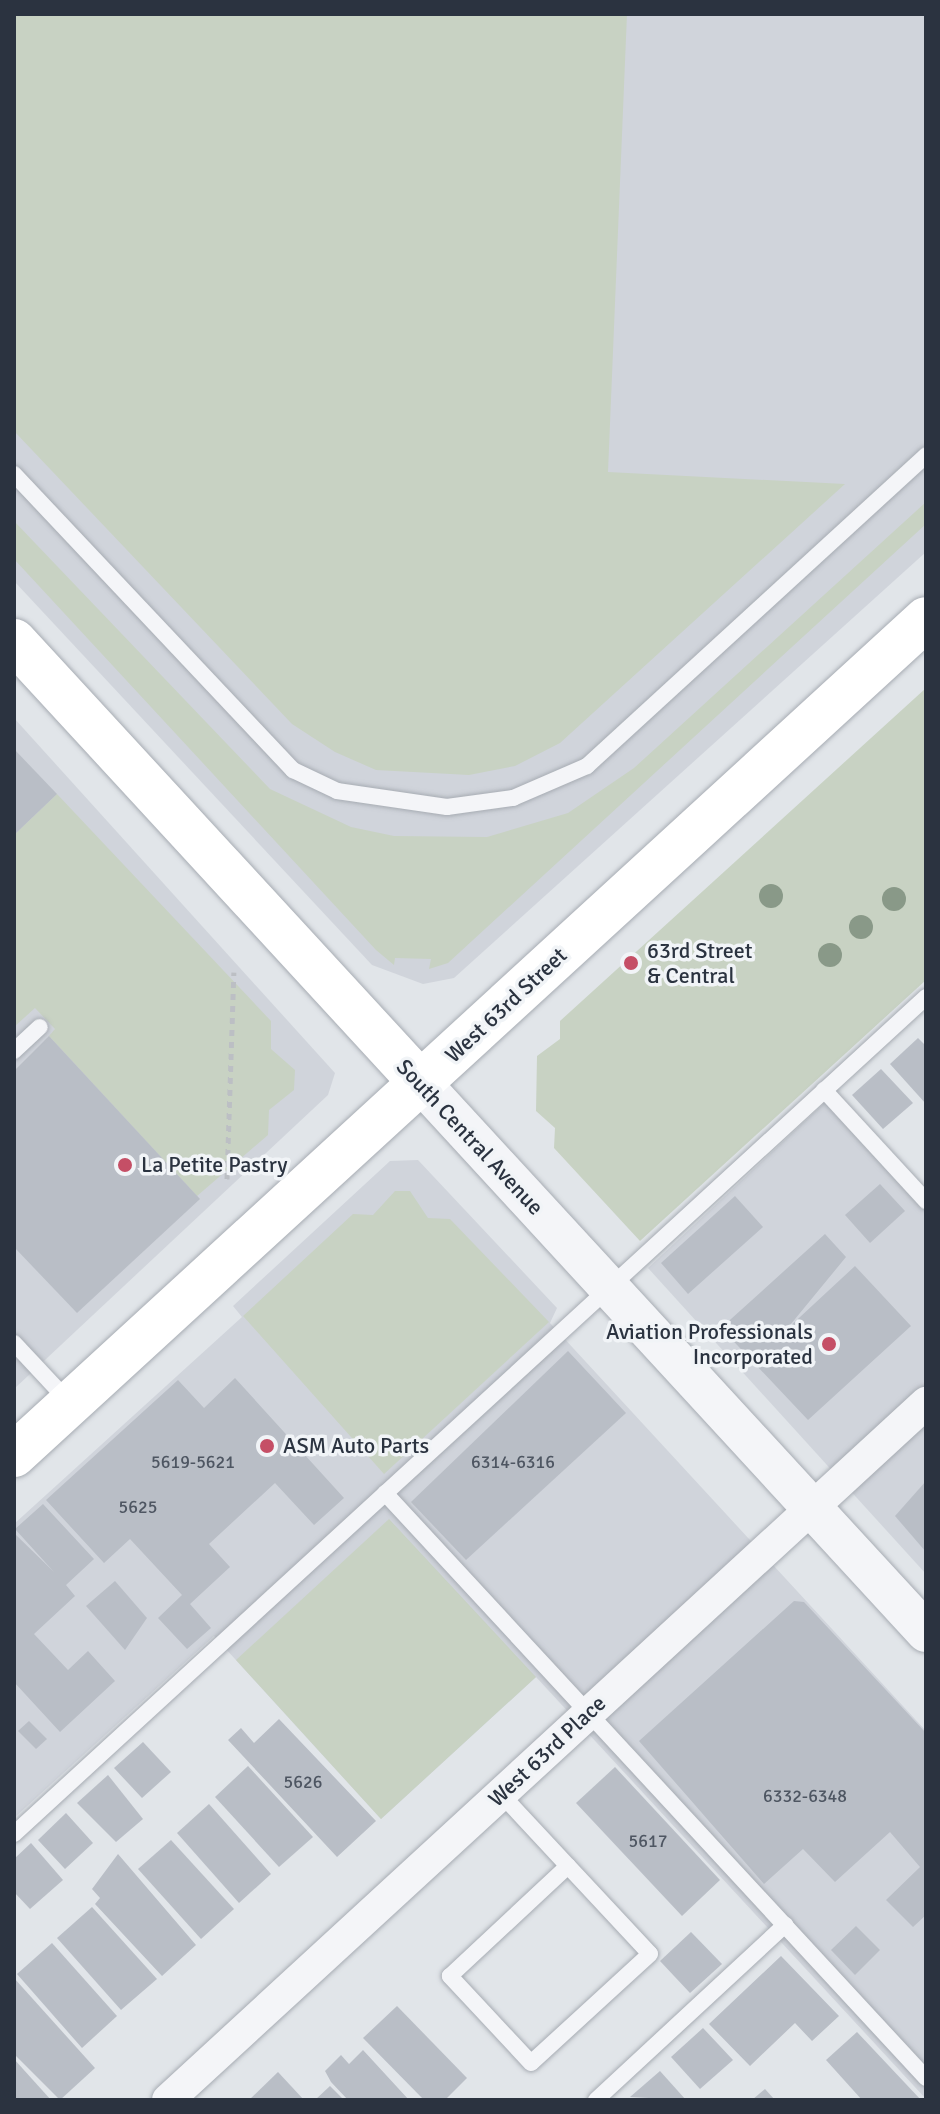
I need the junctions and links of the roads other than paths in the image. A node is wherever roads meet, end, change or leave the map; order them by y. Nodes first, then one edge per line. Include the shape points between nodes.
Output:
1 (926, 455) edge
2 (14, 474) edge
3 (926, 619) edge
4 (14, 641) edge
5 (926, 997) edge
6 (40, 1027) dead end
7 (14, 1051) edge
8 (421, 1083) junction
9 (824, 1090) junction
10 (926, 1201) edge
11 (610, 1288) junction
12 (14, 1343) edge
13 (926, 1403) edge
14 (70, 1404) junction
15 (14, 1455) edge
16 (385, 1493) junction
17 (812, 1508) junction
18 (926, 1632) edge
19 (588, 1713) junction
20 (501, 1794) junction
21 (14, 1834) edge
22 (568, 1866) junction
23 (785, 1925) junction
24 (926, 2078) edge
25 (168, 2100) edge
26 (596, 2100) edge

1 - 2 lane via 587,766 513,798 447,807 337,791 293,770
3 - 8 main road, West 63rd Street
4 - 8 main road, South Central Avenue
5 - 9 lane
6 - 7 lane
8 - 11 street, South Central Avenue
8 - 14 main road, West 63rd Street
9 - 10 lane
9 - 11 lane
11 - 16 lane
11 - 17 street, South Central Avenue
12 - 14 lane
13 - 17 street, West 63rd Place
14 - 15 main road, West 63rd Street
16 - 19 lane
16 - 21 lane
17 - 18 street, South Central Avenue
17 - 19 street, West 63rd Place
19 - 20 street, West 63rd Place
19 - 23 lane
20 - 22 lane
20 - 25 street, West 63rd Place
22 - 22 lane via 450,1976 531,2063 650,1954
23 - 24 lane
23 - 26 lane

